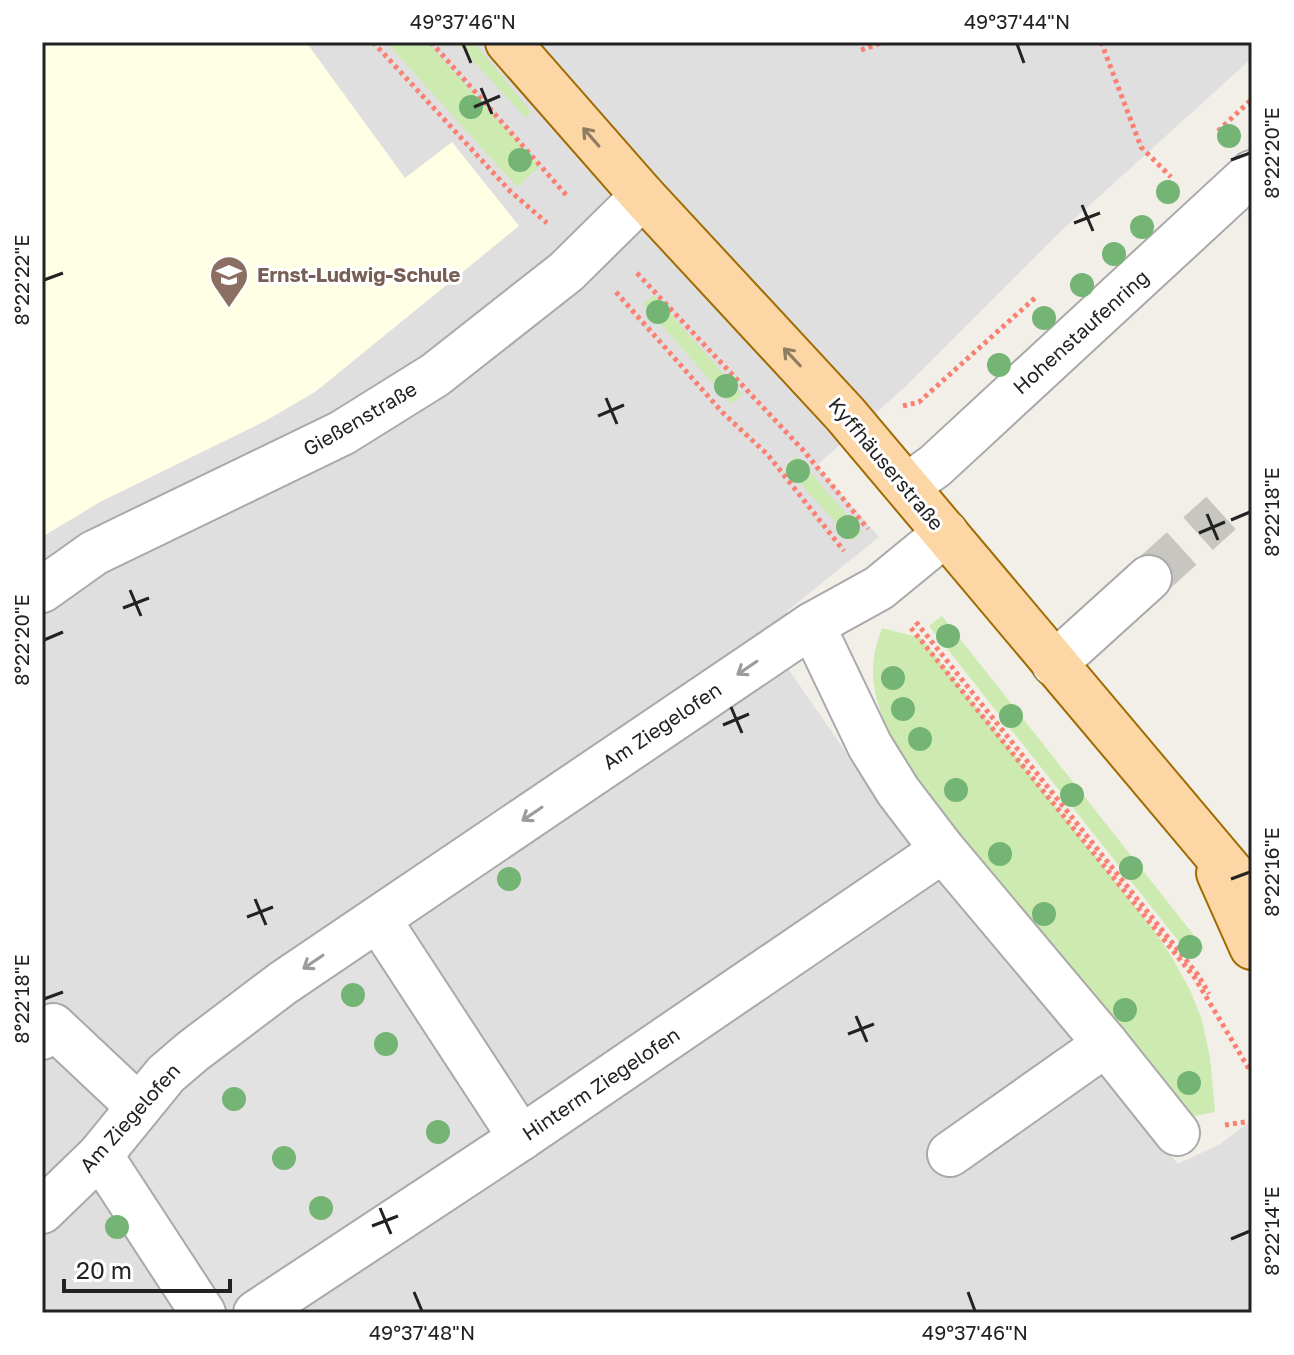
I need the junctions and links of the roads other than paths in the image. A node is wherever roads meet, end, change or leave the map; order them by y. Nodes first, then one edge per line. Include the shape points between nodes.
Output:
1 (508, 42) edge
2 (1252, 173) edge
3 (643, 196) junction
4 (907, 486) junction
5 (946, 533) junction
6 (1149, 578) tunnel mouth
7 (42, 590) edge
8 (812, 625) junction
9 (1054, 664) junction
10 (1198, 831) junction
11 (943, 850) junction
12 (1252, 897) edge
13 (378, 919) junction
14 (1252, 947) edge
15 (42, 1037) edge
16 (1106, 1044) junction
17 (138, 1106) junction
18 (1177, 1133) dead end
19 (521, 1138) junction
20 (950, 1154) dead end
21 (100, 1155) junction
22 (42, 1211) edge
23 (203, 1313) edge
24 (256, 1313) edge

3 -> 1 main road, Kyffhäuserstraße
2 - 4 street, Hohenstaufenring via 935,466
4 -> 3 main road, Kyffhäuserstraße
3 - 7 street, Gießenstraße via 584,255 435,375 342,433 94,553
4 - 5 main road, Kyffhäuserstraße
5 - 8 street, Am Ziegelofen via 879,588
5 - 9 main road, Kyffhäuserstraße
6 - 9 street
8 - 11 street via 870,746
8 -> 13 street, Am Ziegelofen
9 - 10 main road, Kyffhäuserstraße
10 - 12 main road, Kyffhäuserstraße
10 - 14 main road
11 - 16 street
11 - 19 street, Hinterm Ziegelofen
13 -> 17 street, Am Ziegelofen via 193,1051
13 - 19 street
15 - 17 street via 53,1026
16 - 18 street
16 - 20 street
17 - 21 street, Am Ziegelofen
19 - 24 street, Hinterm Ziegelofen
21 - 22 street, Am Ziegelofen
21 - 23 street

